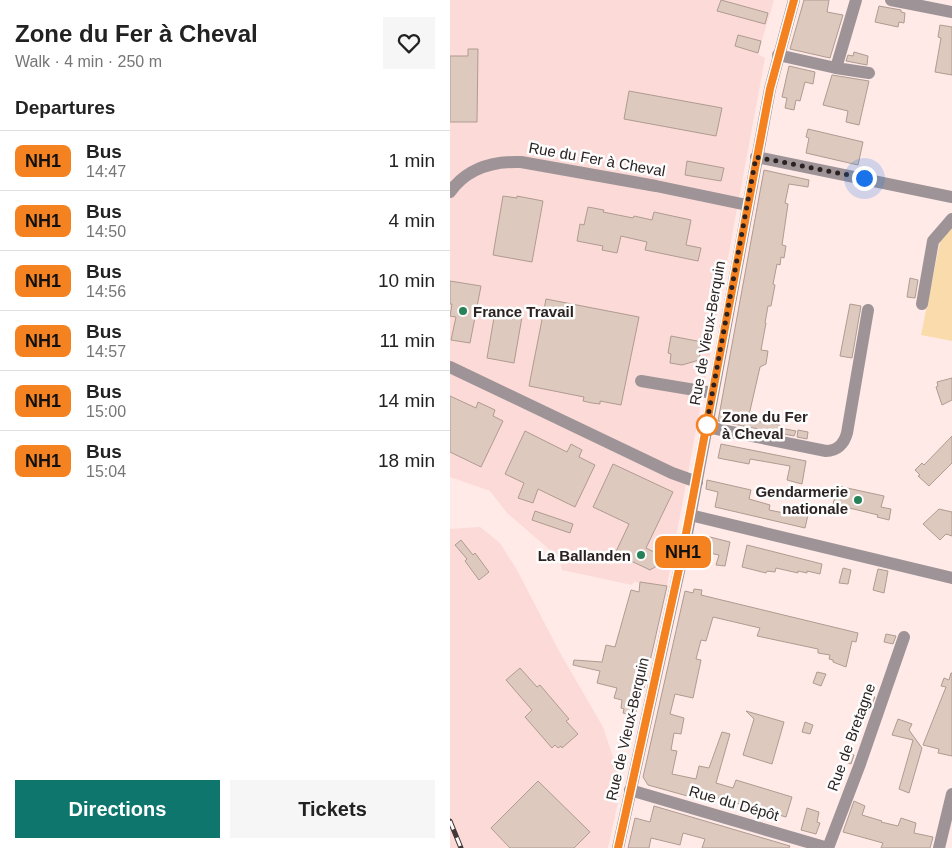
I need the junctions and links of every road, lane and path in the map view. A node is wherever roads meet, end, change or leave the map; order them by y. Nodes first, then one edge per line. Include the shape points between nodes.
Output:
1 (794, 0) edge
2 (856, 0) edge
3 (892, 0) edge
4 (952, 12) edge
5 (778, 55) junction
6 (836, 68) junction
7 (869, 73) dead end
8 (756, 157) junction
9 (450, 192) edge
10 (952, 197) edge
11 (747, 205) junction
12 (952, 219) edge
13 (922, 304) dead end
14 (868, 310) dead end
15 (450, 367) edge
16 (641, 381) dead end
17 (713, 393) junction
18 (706, 427) junction
19 (696, 482) junction
20 (690, 515) junction
21 (952, 578) edge
22 (904, 637) dead end
23 (630, 790) junction
24 (952, 794) edge
25 (618, 848) edge
26 (828, 848) edge
27 (939, 848) edge

1 - 5 street, Rue de Vieux-Berquin
2 - 6 street
3 - 4 street
5 - 6 street
5 - 8 street, Rue de Vieux-Berquin
6 - 7 street
8 - 10 street
8 - 11 street, Rue de Vieux-Berquin
9 - 11 street, Rue du Fer à Cheval via 464,177 479,168 496,162 521,162
11 - 17 street, Rue de Vieux-Berquin
12 - 13 street via 933,241
14 - 18 street via 847,433 838,448 826,451
15 - 19 street via 672,474
16 - 17 street
17 - 18 street, Rue de Vieux-Berquin
18 - 19 street, Rue de Vieux-Berquin
19 - 20 street, Rue de Vieux-Berquin
20 - 21 street
20 - 23 street, Rue de Vieux-Berquin
22 - 26 street, Rue de Bretagne
23 - 25 street, Rue de Vieux-Berquin
23 - 26 street, Rue du Dépôt
24 - 27 street

